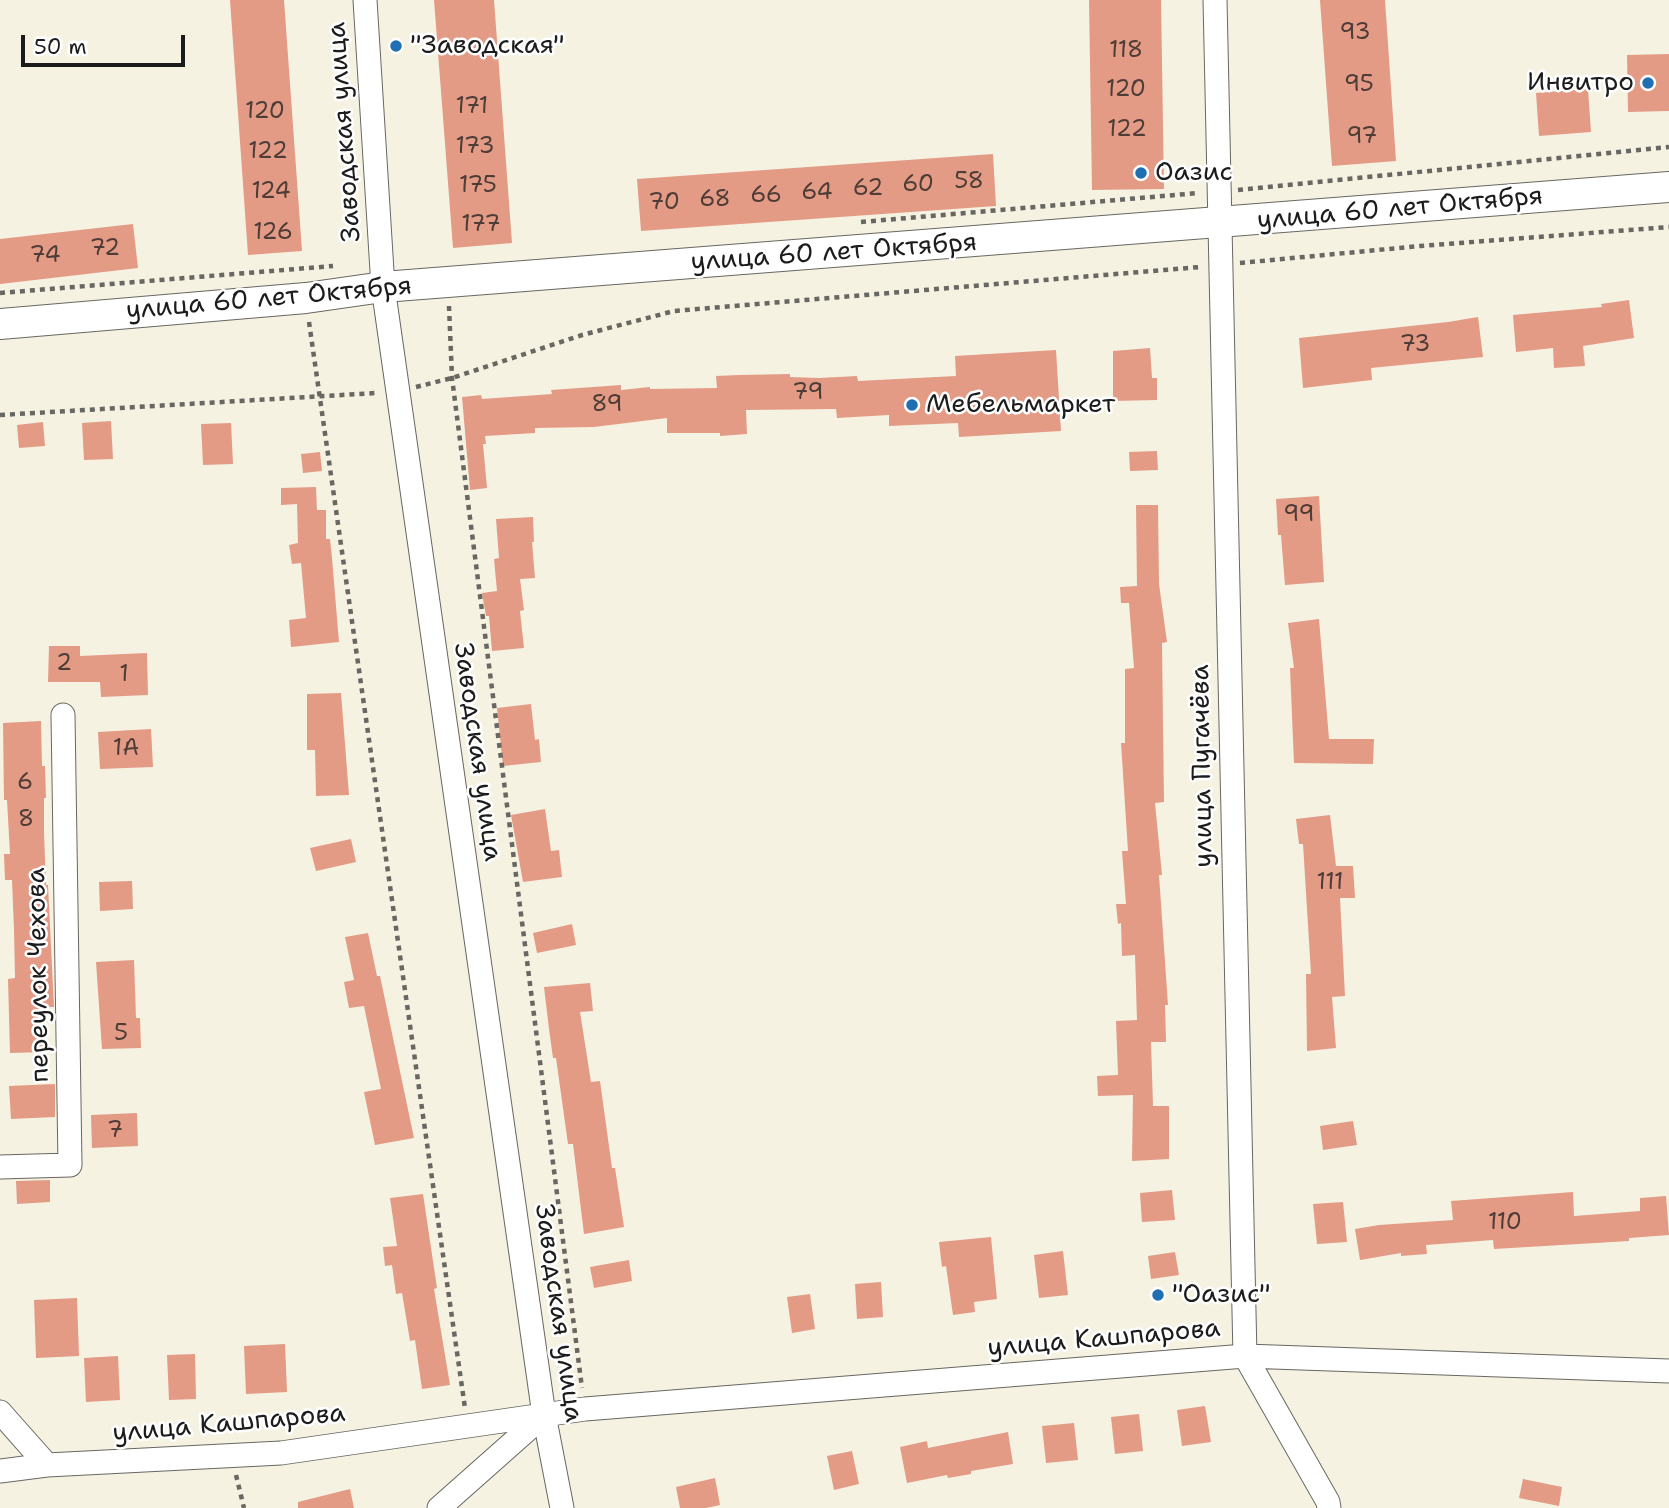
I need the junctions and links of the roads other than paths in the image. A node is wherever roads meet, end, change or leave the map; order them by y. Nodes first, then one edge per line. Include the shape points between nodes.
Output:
1 (365, 0) edge
2 (1215, 0) edge
3 (1669, 187) edge
4 (1218, 224) junction
5 (383, 288) junction
6 (0, 324) edge
7 (63, 715) dead end
8 (0, 1167) edge
9 (1245, 1356) junction
10 (1669, 1371) edge
11 (0, 1412) edge
12 (544, 1415) junction
13 (47, 1465) junction
14 (0, 1471) edge
15 (439, 1508) edge
16 (562, 1508) edge
17 (1329, 1508) edge

1 - 5 street, Заводская улица
2 - 4 street, улица Пугачёва
3 - 4 main road, улица 60 лет Октября
4 - 5 main road, улица 60 лет Октября
4 - 9 street, улица Пугачёва
5 - 6 main road, улица 60 лет Октября
5 - 12 street, Заводская улица
7 - 8 street, переулок Чехова via 70,1165
9 - 10 street, улица Кашпарова
9 - 12 street, улица Кашпарова
9 - 17 street, улица Пугачёва
11 - 13 street
12 - 13 street, улица Кашпарова via 281,1453
12 - 15 street
12 - 16 street, Заводская улица
13 - 14 street, улица Кашпарова

